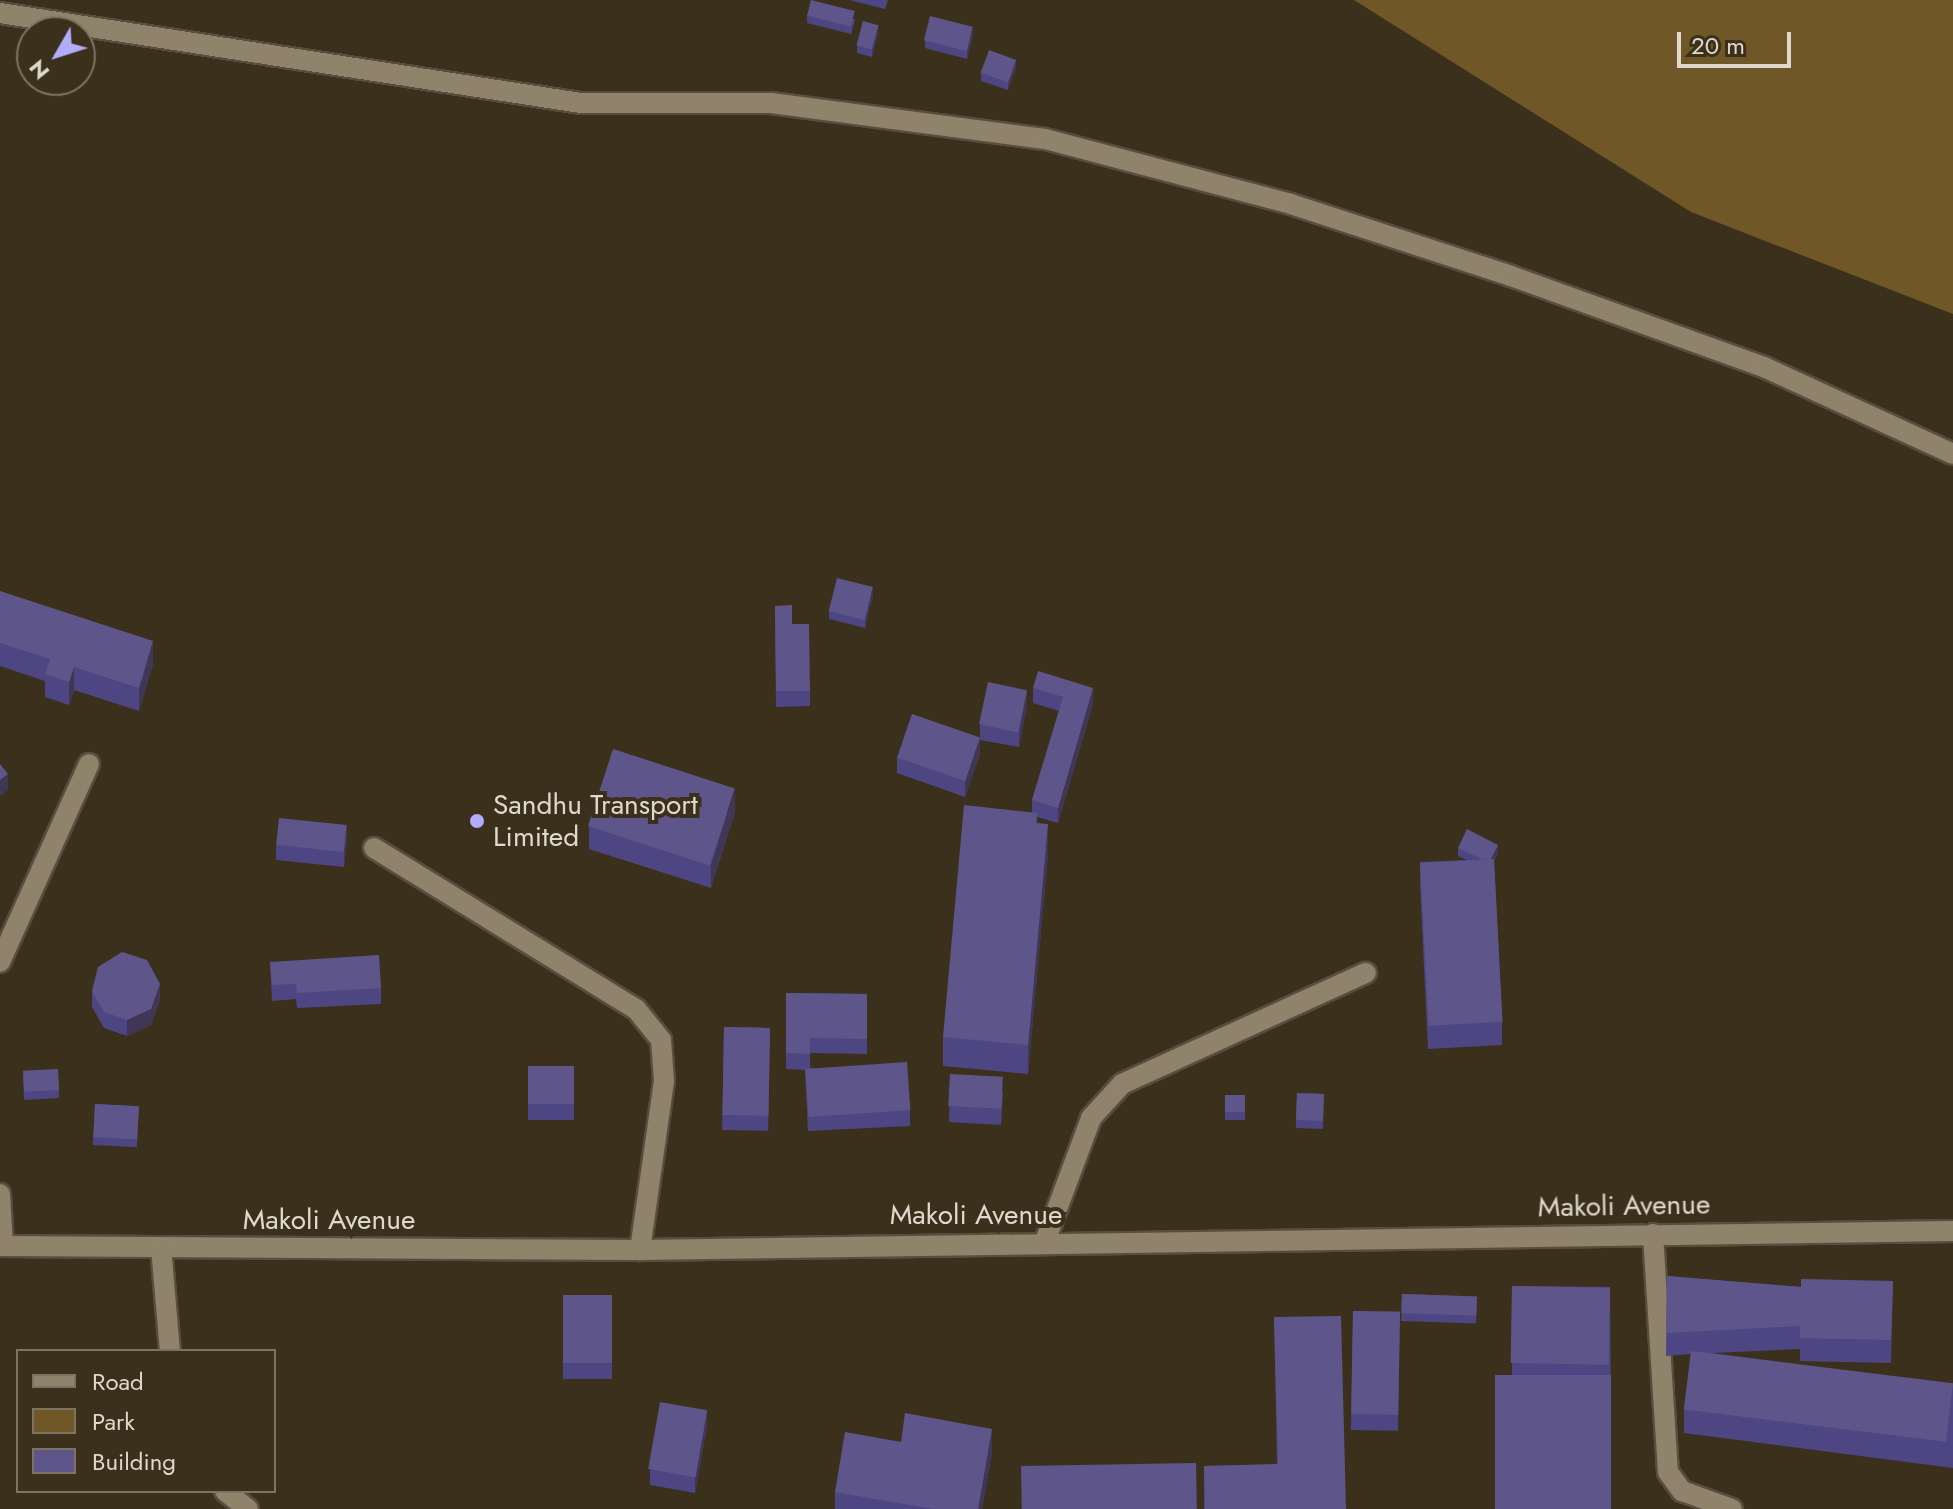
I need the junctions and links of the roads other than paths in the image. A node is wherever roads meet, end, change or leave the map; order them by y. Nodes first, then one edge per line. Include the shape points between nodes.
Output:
1 (0, 13) edge
2 (1953, 454) edge
3 (89, 764) dead end
4 (374, 848) dead end
5 (0, 962) edge
6 (1366, 973) dead end
7 (0, 1194) edge
8 (1953, 1231) edge
9 (1653, 1234) junction
10 (1044, 1244) junction
11 (2, 1246) edge
12 (161, 1247) junction
13 (640, 1250) junction
14 (170, 1349) edge
15 (228, 1493) edge
16 (248, 1509) edge
17 (1732, 1509) edge

1 - 2 street via 581,103 783,104 1045,139 1291,204 1511,276 1764,367
3 - 5 street
4 - 13 street via 636,1009 661,1040 664,1081
6 - 10 street via 1122,1084 1091,1118
7 - 11 street
8 - 9 street, Makoli Avenue
9 - 10 street, Makoli Avenue
9 - 17 street via 1668,1472 1682,1491
10 - 13 street, Makoli Avenue
11 - 12 street, Makoli Avenue
12 - 13 street, Makoli Avenue
12 - 14 street
15 - 16 street

